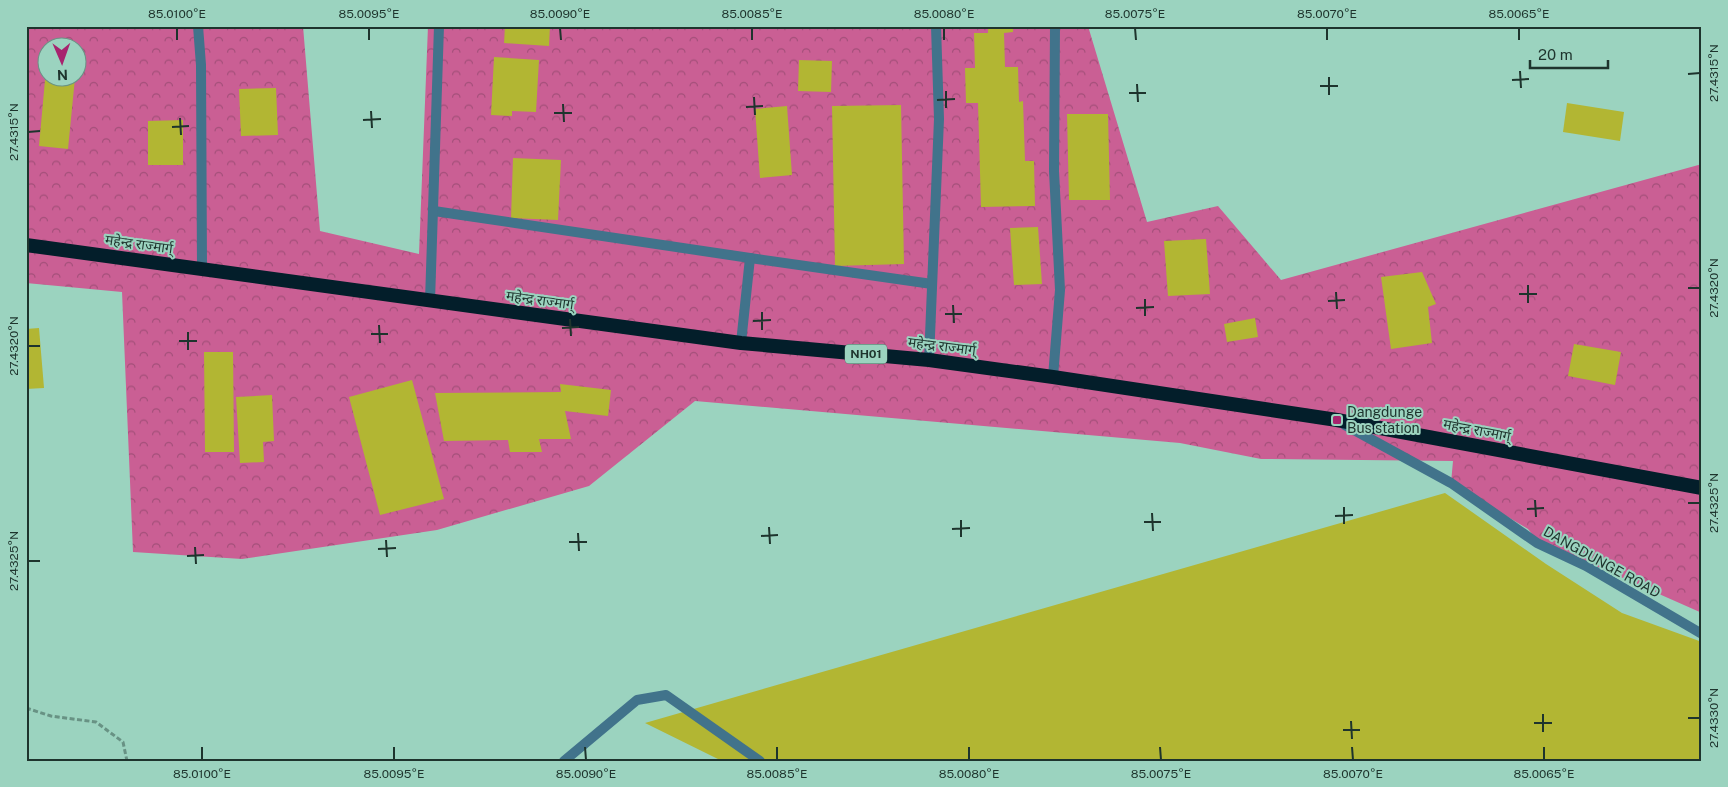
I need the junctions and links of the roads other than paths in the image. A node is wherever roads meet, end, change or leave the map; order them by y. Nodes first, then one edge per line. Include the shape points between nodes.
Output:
1 (198, 26) edge
2 (439, 26) edge
3 (936, 26) edge
4 (1055, 26) edge
5 (434, 211) junction
6 (26, 245) edge
7 (750, 258) junction
8 (202, 269) junction
9 (932, 284) junction
10 (430, 302) junction
11 (741, 343) junction
12 (929, 360) junction
13 (1053, 377) junction
14 (1337, 420) junction
15 (1702, 488) edge
16 (1702, 634) edge
17 (564, 761) edge
18 (760, 761) edge

1 - 8 street
2 - 5 street
3 - 9 street via 939,119
4 - 13 street via 1054,171 1060,290
5 - 7 street
5 - 10 street
6 - 8 highway, महेन्द्र राज्मार्ग् / NH01
7 - 9 street
7 - 11 street
8 - 10 highway, महेन्द्र राज्मार्ग् / NH01
9 - 12 street
10 - 11 highway, महेन्द्र राज्मार्ग् / NH01
11 - 12 highway, महेन्द्र राज्मार्ग् / NH01
12 - 13 highway, महेन्द्र राज्मार्ग् / NH01
13 - 14 highway, महेन्द्र राज्मार्ग् / NH01
14 - 15 highway, महेन्द्र राज्मार्ग् / NH01
14 - 16 street, DANGDUNGE ROAD via 1451,483 1538,543 1586,566
17 - 18 street via 637,700 666,695

